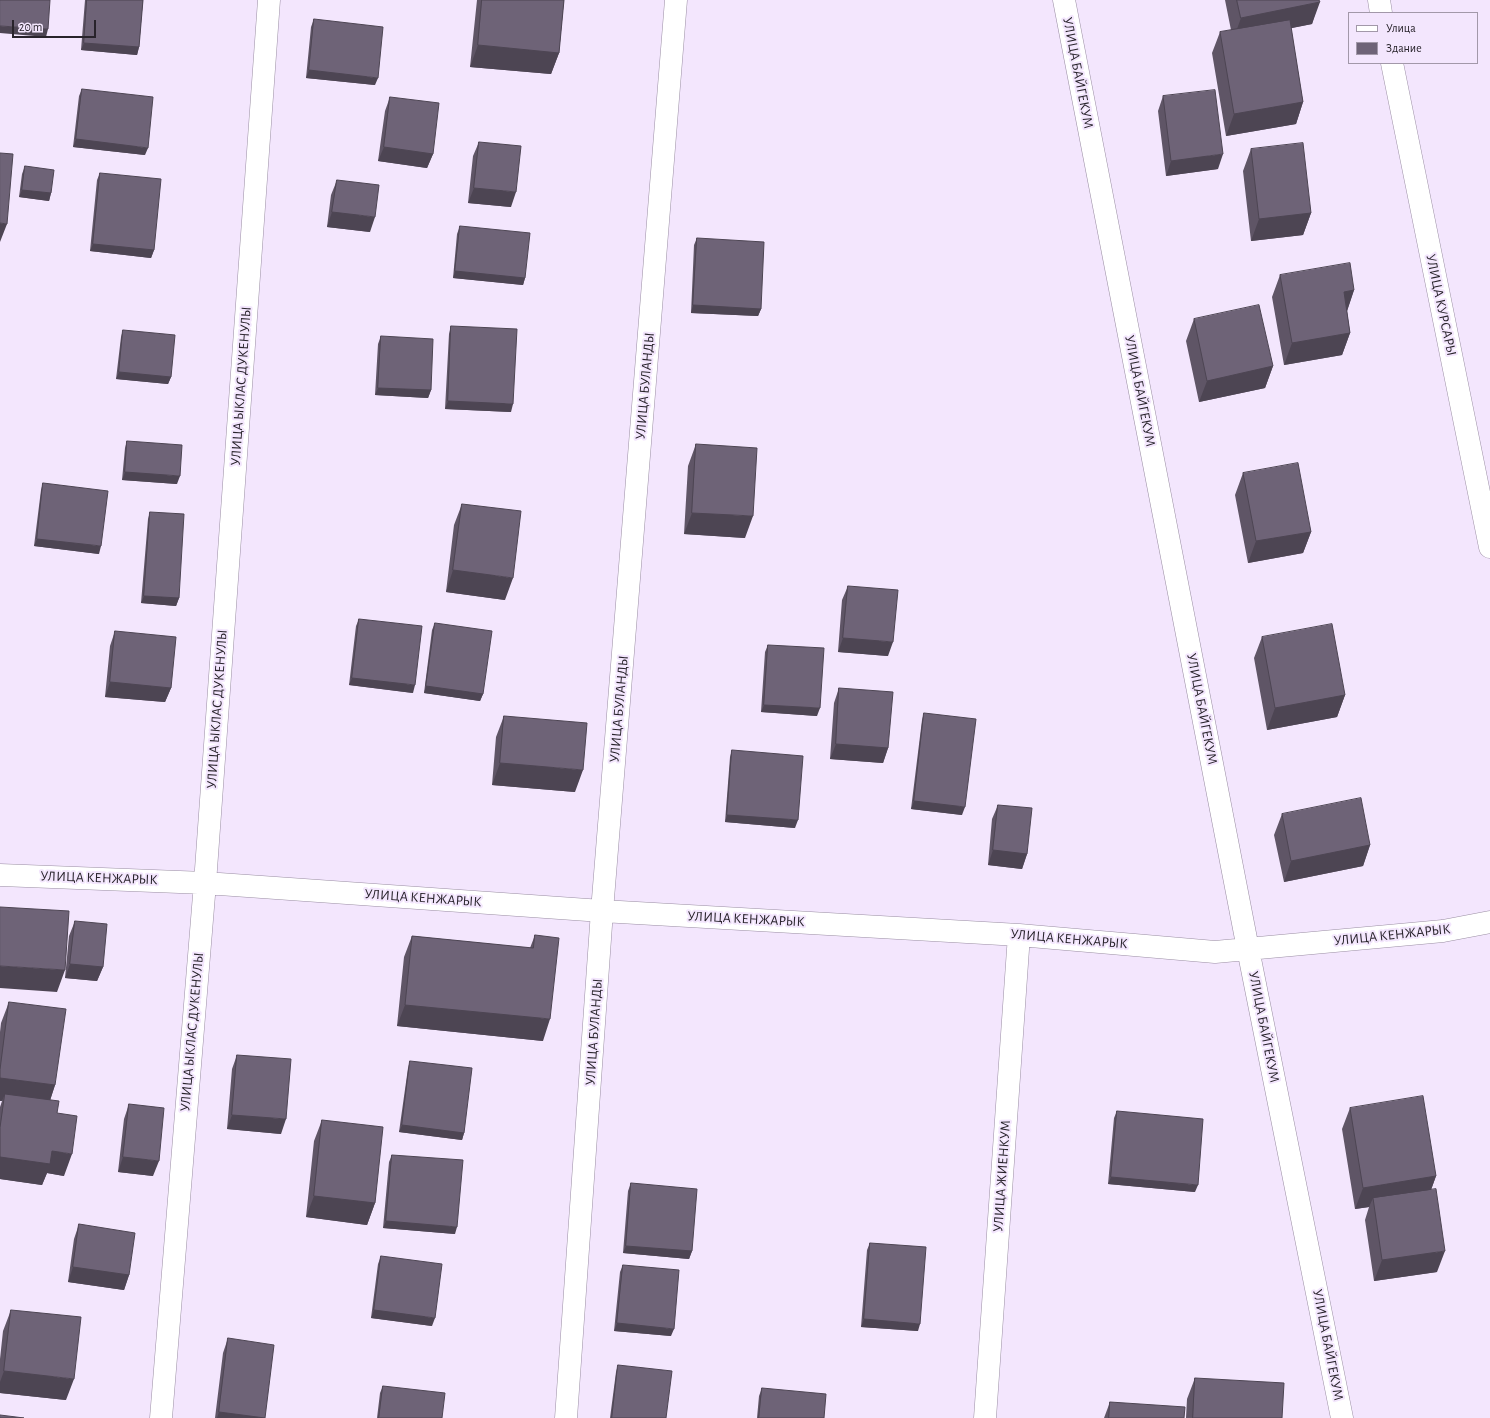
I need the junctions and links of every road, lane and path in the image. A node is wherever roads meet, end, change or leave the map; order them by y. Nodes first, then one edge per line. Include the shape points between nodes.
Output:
1 (269, 0) edge
2 (676, 0) edge
3 (1064, 0) edge
4 (1379, 0) edge
5 (1381, 12) edge
6 (1392, 64) edge
7 (1490, 547) edge
8 (0, 875) edge
9 (205, 883) junction
10 (602, 911) junction
11 (1490, 922) edge
12 (1019, 935) junction
13 (1248, 949) junction
14 (160, 1418) edge
15 (566, 1418) edge
16 (985, 1418) edge
17 (1342, 1418) edge

1 - 9 street, УЛИЦА ЫКЛАС ДУКЕНУЛЫ
2 - 10 street, УЛИЦА БУЛАНДЫ
3 - 13 street, УЛИЦА БАЙГЕКУМ
4 - 5 street
6 - 7 street, УЛИЦА КУРСАРЫ
8 - 9 street, УЛИЦА КЕНЖАРЫК
9 - 10 street, УЛИЦА КЕНЖАРЫК
9 - 14 street, УЛИЦА ЫКЛАС ДУКЕНУЛЫ
10 - 12 street, УЛИЦА КЕНЖАРЫК
10 - 15 street, УЛИЦА БУЛАНДЫ
11 - 13 street, УЛИЦА КЕНЖАРЫК via 1443,931
12 - 13 street, УЛИЦА КЕНЖАРЫК via 1215,952
12 - 16 street, УЛИЦА ЖИЕНКУМ
13 - 17 street, УЛИЦА БАЙГЕКУМ

